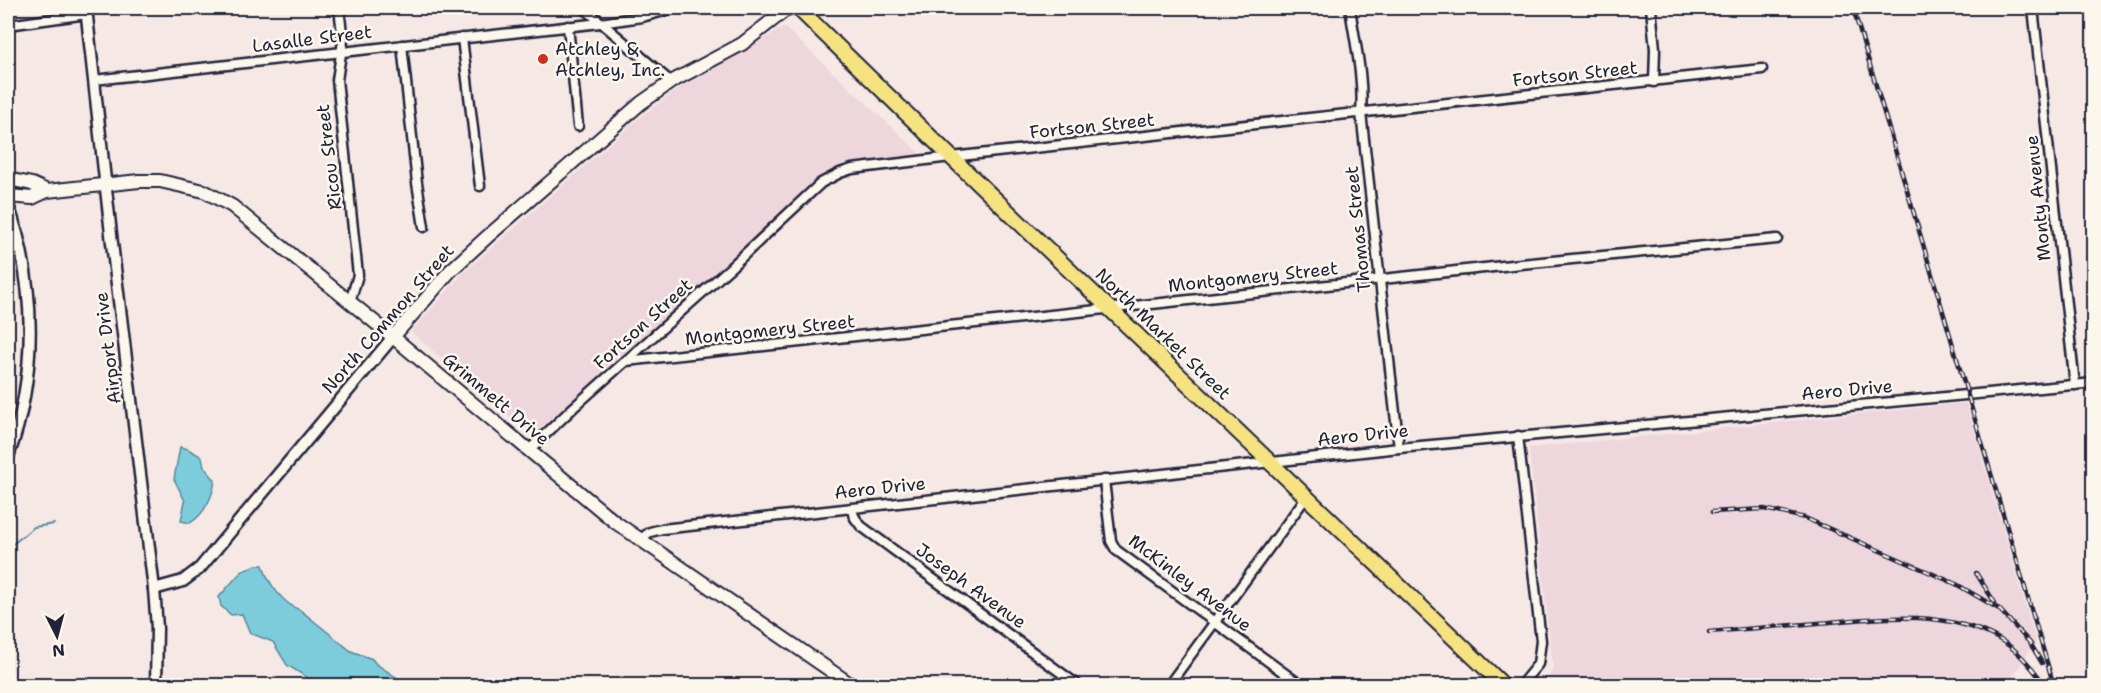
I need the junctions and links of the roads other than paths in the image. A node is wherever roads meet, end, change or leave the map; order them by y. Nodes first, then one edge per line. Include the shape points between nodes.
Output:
1 (339, 8) edge
2 (584, 8) edge
3 (675, 8) edge
4 (788, 8) edge
5 (798, 8) edge
6 (1350, 8) edge
7 (1651, 8) edge
8 (2033, 8) edge
9 (86, 11) edge
10 (600, 22) junction
11 (8, 25) edge
12 (568, 26) junction
13 (462, 38) junction
14 (402, 45) junction
15 (342, 52) junction
16 (1762, 69) dead end
17 (94, 80) junction
18 (671, 82) junction
19 (1654, 82) junction
20 (1361, 113) junction
21 (578, 126) dead end
22 (951, 158) junction
23 (8, 179) edge
24 (105, 184) junction
25 (480, 186) dead end
26 (47, 191) junction
27 (8, 196) edge
28 (8, 205) edge
29 (424, 227) dead end
30 (1777, 239) dead end
31 (1380, 279) junction
32 (350, 302) junction
33 (1112, 309) junction
34 (393, 337) junction
35 (626, 361) junction
36 (2094, 383) edge
37 (2075, 385) junction
38 (1518, 436) junction
39 (1399, 448) junction
40 (529, 450) junction
41 (8, 457) edge
42 (1269, 461) junction
43 (1104, 480) junction
44 (1307, 496) junction
45 (851, 508) junction
46 (639, 540) junction
47 (154, 589) junction
48 (1214, 622) junction
49 (156, 686) edge
50 (853, 686) edge
51 (1078, 686) edge
52 (1168, 686) edge
53 (1302, 686) edge
54 (1504, 686) edge
55 (1520, 686) edge

1 - 15 street, Ricou Street
2 - 10 street
3 - 10 street, Lasalle Street
4 - 18 main road, North Common Street via 742,44
5 - 22 main road, North Market Street
6 - 20 street, Thomas Street via 1362,88
7 - 19 street
8 - 37 street, Monty Avenue
9 - 11 street
9 - 17 street, Airport Drive
10 - 12 street, Lasalle Street
10 - 18 street
12 - 13 street, Lasalle Street
12 - 21 street
13 - 14 street, Lasalle Street
13 - 25 street
14 - 15 street, Lasalle Street
14 - 29 street
15 - 17 street, Lasalle Street
15 - 32 street, Ricou Street via 337,80 358,275
16 - 19 street, Fortson Street
17 - 24 street, Airport Drive
18 - 34 main road, North Common Street via 641,103 487,237 450,271
19 - 20 street, Fortson Street
20 - 22 street, Fortson Street
20 - 31 street, Thomas Street
22 - 33 main road, North Market Street
22 - 35 street, Fortson Street via 852,169 828,178
23 - 26 main road
24 - 26 main road, Grimmett Drive
24 - 32 main road, Grimmett Drive via 160,181 204,191 259,226
24 - 47 street, Airport Drive
26 - 27 main road, Grimmett Drive via 32,198
28 - 41 street via 30,306 28,370 17,432
30 - 31 street, Montgomery Street
31 - 33 street, Montgomery Street
31 - 39 street, Thomas Street
32 - 34 main road, Grimmett Drive
33 - 35 street, Montgomery Street
33 - 42 main road, North Market Street
34 - 40 main road, Grimmett Drive
34 - 47 street, North Common Street via 200,568 183,580
35 - 40 street, Fortson Street
36 - 37 street, Aero Drive
37 - 38 street, Aero Drive
38 - 39 street, Aero Drive
38 - 55 street via 1541,641 1538,664
39 - 42 street, Aero Drive
40 - 46 main road, Grimmett Drive
42 - 43 street, Aero Drive
42 - 44 main road, North Market Street
43 - 45 street, Aero Drive
43 - 48 street, McKinley Avenue via 1111,541 1116,550
44 - 48 street
44 - 54 main road, North Market Street
45 - 46 street, Aero Drive via 662,529
45 - 51 street, Joseph Avenue via 861,526
46 - 50 main road, Grimmett Drive
47 - 49 street, Airport Drive
48 - 52 street
48 - 53 street, McKinley Avenue

